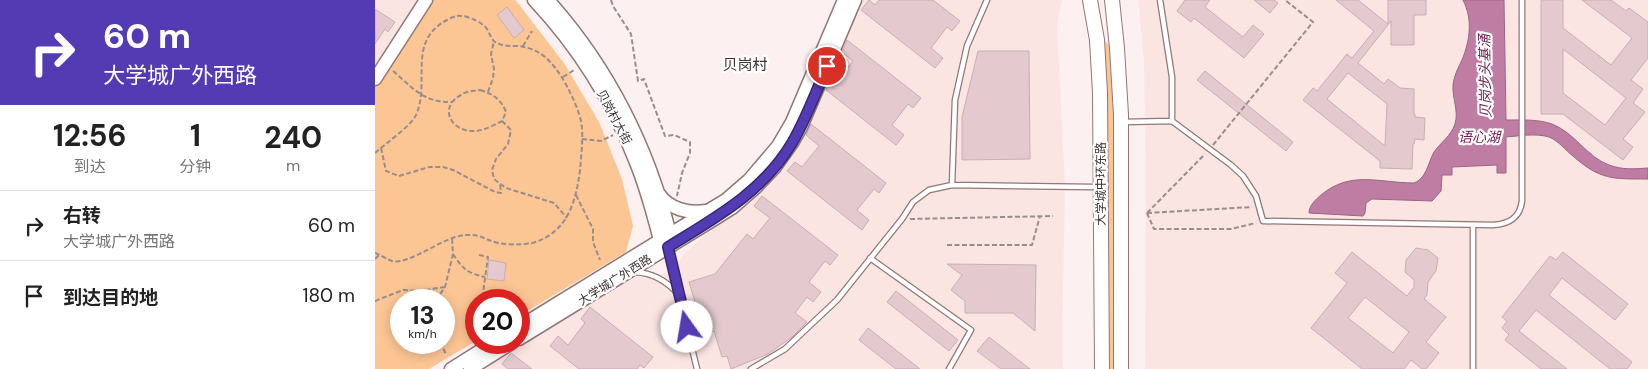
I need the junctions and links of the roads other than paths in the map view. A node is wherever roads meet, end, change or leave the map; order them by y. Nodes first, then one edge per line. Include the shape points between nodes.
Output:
1 (426, 0) edge
2 (534, 0) edge
3 (548, 0) edge
4 (844, 0) edge
5 (855, 0) edge
6 (987, 0) edge
7 (1110, 0) edge
8 (1160, 0) edge
9 (1523, 0) edge
10 (1090, 1) edge
11 (1116, 34) junction
12 (1096, 36) junction
13 (375, 80) edge
14 (1172, 121) junction
15 (1121, 123) junction
16 (952, 185) junction
17 (1093, 187) dead end
18 (659, 193) junction
19 (711, 209) junction
20 (1473, 225) junction
21 (666, 240) junction
22 (870, 258) junction
23 (622, 276) junction
24 (680, 298) junction
25 (530, 320) edge
26 (530, 332) edge
27 (475, 354) edge
28 (494, 354) edge
29 (451, 369) edge
30 (470, 369) edge
31 (697, 369) edge
32 (753, 369) edge
33 (949, 369) edge
34 (1102, 369) edge
35 (1121, 369) edge
36 (1473, 369) edge

1 - 13 main road
2 - 21 main road, 贝岗村大街 via 574,49 618,122
3 - 18 main road, 贝岗村大街 via 588,50 613,90 639,142
4 - 19 main road, 大学城广外西路 via 783,138 749,180
5 - 21 main road, 大学城广外西路 via 801,127 780,160 731,208
6 - 16 lane via 967,46 955,100
7 - 10 main road
7 - 11 main road, 大学城中环东路
8 - 14 lane via 1172,77
9 - 20 lane via 1521,207 1516,217 1507,223
10 - 12 main road, 大学城中环东路
11 - 12 main road
11 - 15 main road, 大学城中环东路
12 - 34 main road, 大学城中环东路 via 1101,120
14 - 15 lane
14 - 20 lane via 1243,176 1252,188 1263,221
15 - 35 main road, 大学城中环东路
16 - 17 lane
16 - 22 lane via 929,190 913,202
18 - 19 main road via 679,209 697,212
18 - 21 main road, 贝岗村大街
19 - 21 main road, 大学城广外西路
20 - 36 lane
21 - 23 main road, 大学城广外西路
21 - 24 lane, 贝岗村大街
21 - 25 main road, 大学城广外西路
22 - 32 lane via 837,300 785,349
22 - 33 lane via 971,330
23 - 24 lane via 638,272 657,277 672,287
23 - 26 main road, 大学城广外西路
24 - 31 lane, 贝岗村大街
27 - 29 main road
28 - 30 main road

